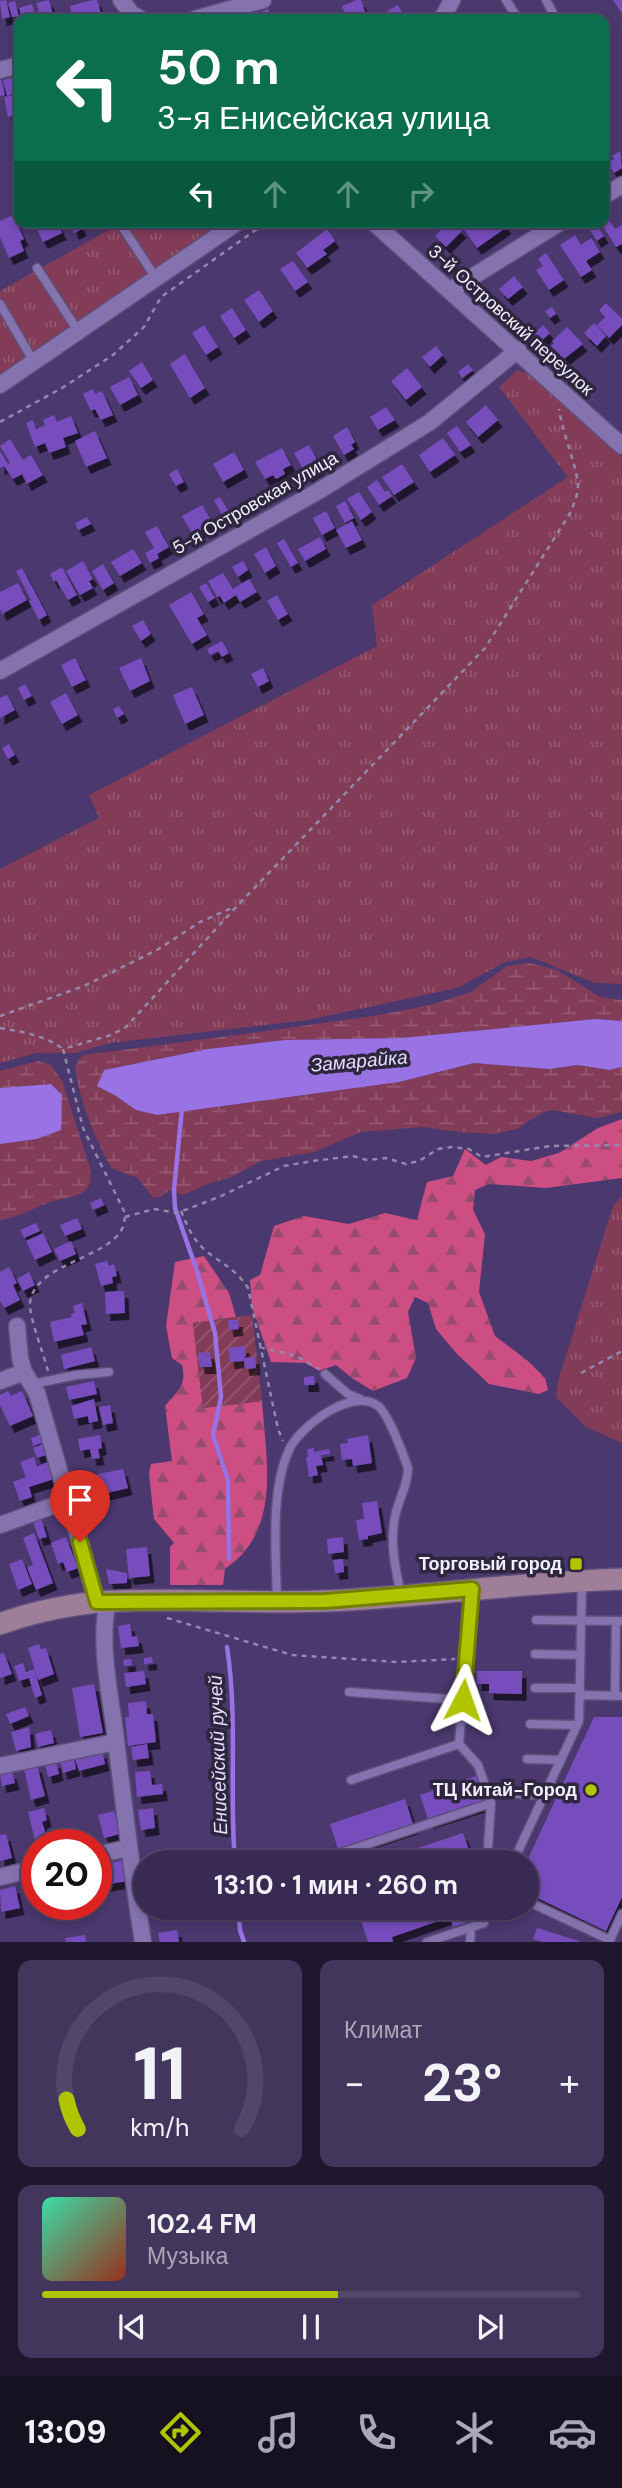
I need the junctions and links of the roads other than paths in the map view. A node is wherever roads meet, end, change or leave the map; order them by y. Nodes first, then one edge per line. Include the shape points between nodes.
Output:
1 (121, 0) edge
2 (263, 0) edge
3 (132, 14) edge
4 (213, 14) edge
5 (123, 228) edge
6 (229, 228) edge
7 (380, 228) edge
8 (551, 228) edge
9 (37, 268) dead end
10 (156, 278) junction
11 (451, 290) junction
12 (0, 304) edge
13 (78, 331) junction
14 (518, 350) junction
15 (34, 363) junction
16 (0, 385) edge
17 (622, 446) edge
18 (0, 671) edge
19 (17, 1326) dead end
20 (109, 1372) dead end
21 (325, 1374) road end
22 (28, 1378) junction
23 (0, 1381) edge
24 (366, 1401) junction
25 (69, 1500) junction
26 (0, 1525) edge
27 (622, 1579) edge
28 (582, 1580) junction
29 (472, 1589) junction
30 (401, 1597) junction
31 (102, 1602) junction
32 (277, 1602) junction
33 (536, 1620) dead end
34 (581, 1620) junction
35 (619, 1621) edge
36 (0, 1624) edge
37 (535, 1654) dead end
38 (580, 1655) junction
39 (535, 1688) dead end
40 (349, 1692) dead end
41 (580, 1692) junction
42 (618, 1696) edge
43 (463, 1700) junction
44 (530, 1724) dead end
45 (577, 1725) junction
46 (117, 1742) junction
47 (459, 1744) junction
48 (527, 1759) dead end
49 (561, 1760) junction
50 (0, 1766) edge
51 (351, 1780) dead end
52 (517, 1794) dead end
53 (544, 1795) junction
54 (491, 1804) junction
55 (128, 1849) junction
56 (350, 1850) edge
57 (489, 1850) edge
58 (519, 1850) edge
59 (112, 1852) edge
60 (21, 1872) edge
61 (0, 1877) edge
62 (539, 1907) edge
63 (622, 1914) edge
64 (484, 1920) edge
65 (471, 1928) junction
66 (143, 1942) edge
67 (428, 1942) edge
68 (470, 1942) edge

1 - 3 street
2 - 4 street
5 - 10 lane
6 - 10 street
7 - 11 street, 3-й Островский переулок
8 - 11 street
9 - 13 lane
10 - 13 street
11 - 14 street, 3-й Островский переулок
12 - 15 lane
13 - 15 street
14 - 17 street, 3-й Островский переулок
14 - 18 street, 5-я Островская улица via 430,422
15 - 16 street
19 - 22 street via 19,1358
20 - 22 lane
21 - 24 lane via 348,1394
22 - 23 street
22 - 25 street
24 - 30 lane via 378,1405 388,1419 408,1468 393,1534
24 - 32 lane via 341,1404 326,1413 289,1450 275,1519
25 - 26 street
25 - 31 street
27 - 28 street
28 - 29 street
28 - 34 lane
29 - 30 street
29 - 43 lane
30 - 32 street
31 - 32 street
31 - 36 street via 63,1606
31 - 46 street
33 - 34 lane
34 - 35 lane
34 - 38 lane
35 - 42 lane
37 - 38 lane
38 - 41 lane
39 - 41 lane
40 - 43 lane
41 - 42 lane
41 - 45 lane
43 - 47 lane
44 - 45 lane
45 - 49 lane
46 - 50 street
46 - 55 street
47 - 51 lane
47 - 54 lane via 478,1765
48 - 49 lane
49 - 53 lane
52 - 53 lane
53 - 58 lane
54 - 56 lane
54 - 57 lane
55 - 59 street
55 - 66 street
60 - 61 street
62 - 63 lane via 610,1940
64 - 65 lane
65 - 67 lane
65 - 68 lane

